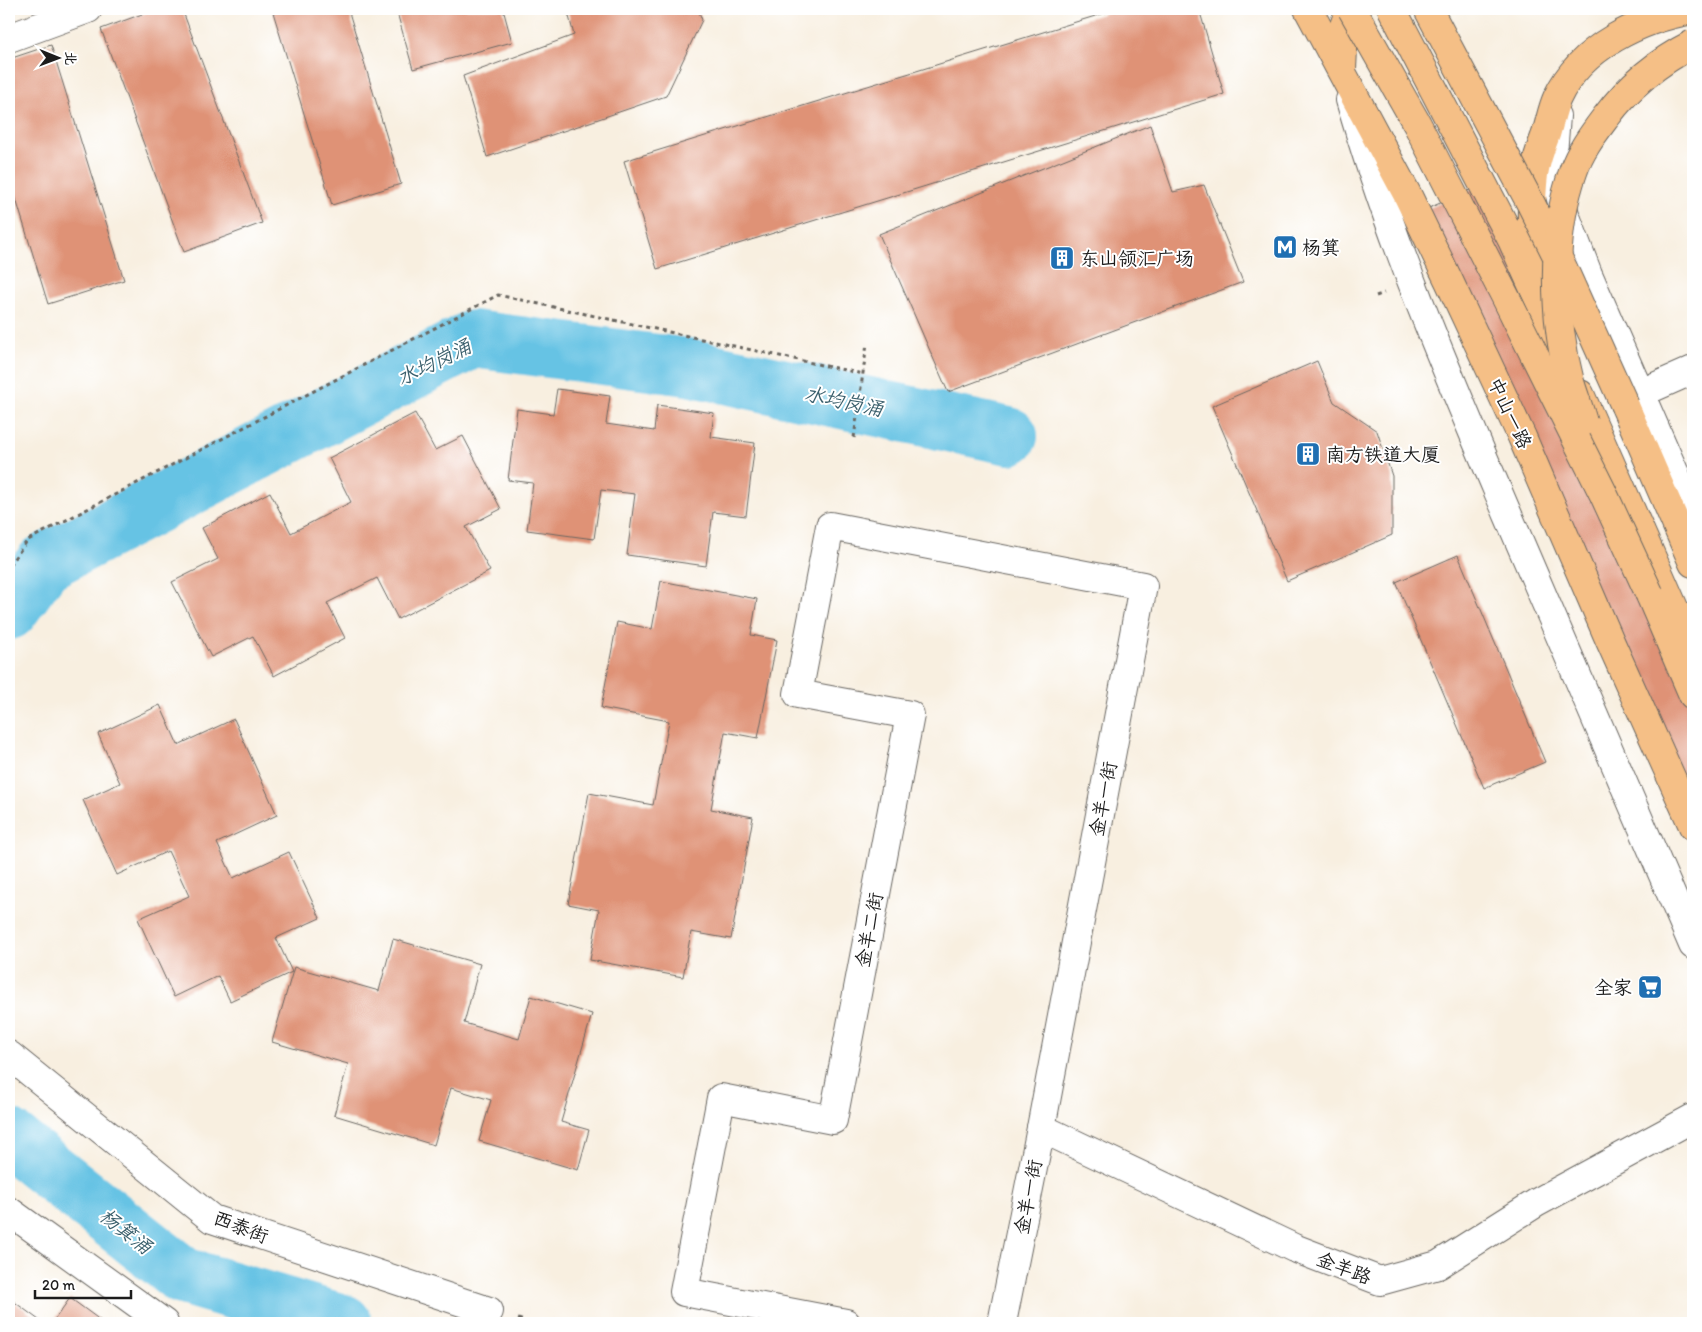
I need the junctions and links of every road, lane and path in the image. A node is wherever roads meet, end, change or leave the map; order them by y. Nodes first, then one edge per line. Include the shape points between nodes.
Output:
1 (88, 9) edge
2 (1308, 9) edge
3 (1351, 9) edge
4 (1392, 9) edge
5 (1428, 9) edge
6 (1693, 10) edge
7 (9, 38) edge
8 (1693, 44) edge
9 (1342, 70) junction
10 (1558, 97) junction
11 (1540, 303) junction
12 (867, 344) dead end
13 (1693, 370) edge
14 (863, 374) junction
15 (1641, 394) junction
16 (854, 438) dead end
17 (1693, 515) edge
18 (830, 526) joint
19 (1693, 563) edge
20 (9, 565) edge
21 (1650, 595) junction
22 (1693, 651) edge
23 (1693, 695) edge
24 (1692, 821) edge
25 (1693, 945) edge
26 (9, 1054) edge
27 (1693, 1118) edge
28 (1041, 1128) junction
29 (9, 1211) edge
30 (488, 1311) dead end
31 (164, 1323) edge
32 (846, 1323) edge
33 (1002, 1323) edge

1 - 7 street
2 - 9 main road, 中山一路
3 - 9 main road via 1344,26
3 - 21 main road, bridge via 1417,124 1506,298
4 - 11 main road via 1512,240
5 - 19 main road, bridge via 1563,268
6 - 10 main road via 1652,20 1618,36 1588,57
8 - 21 main road, bridge via 1640,80 1617,102 1590,138 1574,170 1558,237 1560,329 1570,380 1586,431
9 - 24 main road, 中山一路 via 1407,194 1522,437
9 - 25 street via 1380,199 1445,369
10 - 11 main road via 1534,173 1532,216
10 - 15 street via 1554,161 1565,214
11 - 22 main road
12 - 14 path
13 - 15 street
14 - 16 path
14 - 20 path via 498,295 28,540
15 - 17 street
18 - 28 street, 金羊一街 via 1143,586
18 - 32 street, 金羊二街 via 798,694 910,716 833,1120 721,1098 684,1292
21 - 23 main road
26 - 30 street, 西泰街 via 212,1218
27 - 28 street, 金羊路 via 1536,1203 1438,1265 1380,1281 1294,1248
28 - 33 street, 金羊一街
29 - 31 street

